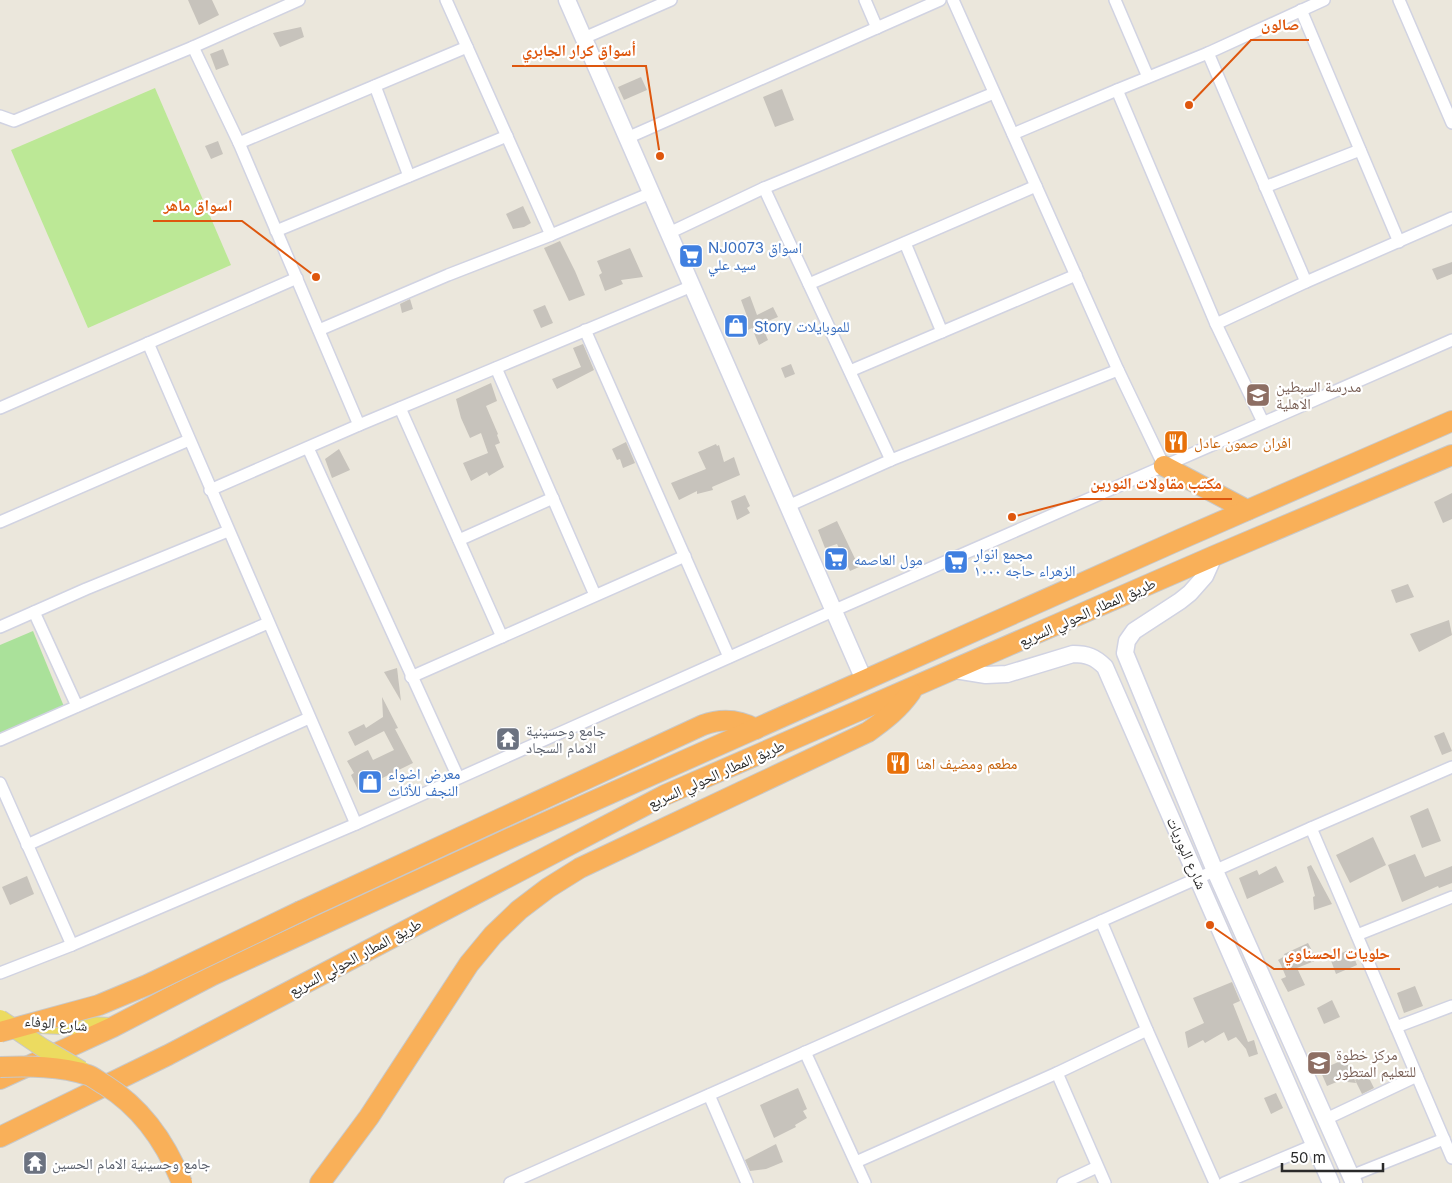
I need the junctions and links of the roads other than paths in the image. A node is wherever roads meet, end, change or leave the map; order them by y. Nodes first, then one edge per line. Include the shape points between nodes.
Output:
1 (299, 0) edge
2 (446, 0) edge
3 (567, 0) edge
4 (671, 0) edge
5 (865, 0) edge
6 (940, 0) edge
7 (952, 0) edge
8 (1115, 0) edge
9 (1324, 0) edge
10 (1399, 0) edge
11 (1301, 10) junction
12 (877, 28) junction
13 (584, 38) junction
14 (193, 47) junction
15 (467, 47) junction
16 (1208, 53) junction
17 (1148, 77) junction
18 (375, 86) junction
19 (1117, 90) junction
20 (994, 93) junction
21 (0, 116) edge
22 (1452, 123) edge
23 (1013, 134) junction
24 (507, 136) junction
25 (627, 138) junction
26 (238, 143) junction
27 (1360, 150) junction
28 (410, 176) junction
29 (1036, 186) junction
30 (1265, 187) junction
31 (764, 188) junction
32 (651, 193) junction
33 (1452, 218) edge
34 (276, 231) junction
35 (669, 233) junction
36 (551, 235) junction
37 (1399, 242) junction
38 (905, 243) junction
39 (1076, 275) junction
40 (297, 278) junction
41 (1306, 282) junction
42 (809, 284) junction
43 (692, 286) junction
44 (1216, 324) junction
45 (319, 330) junction
46 (586, 330) junction
47 (942, 332) junction
48 (1452, 340) edge
49 (148, 343) junction
50 (496, 368) junction
51 (1118, 370) junction
52 (850, 371) junction
53 (0, 408) edge
54 (400, 408) junction
55 (1452, 421) edge
56 (1264, 422) junction
57 (360, 425) junction
58 (189, 440) junction
59 (308, 448) junction
60 (1452, 455) edge
61 (891, 460) junction
62 (1164, 466) junction
63 (210, 490) junction
64 (553, 498) junction
65 (788, 506) junction
66 (1247, 510) junction
67 (0, 522) edge
68 (228, 531) junction
69 (459, 540) junction
70 (685, 556) junction
71 (1214, 556) junction
72 (596, 595) junction
73 (835, 610) junction
74 (34, 612) junction
75 (268, 623) junction
76 (0, 627) edge
77 (502, 637) junction
78 (730, 657) junction
79 (955, 670) junction
80 (411, 677) junction
81 (864, 680) junction
82 (914, 688) junction
83 (77, 706) junction
84 (309, 718) junction
85 (756, 729) junction
86 (0, 740) edge
87 (1452, 767) edge
88 (458, 777) junction
89 (0, 783) edge
90 (356, 824) junction
91 (1311, 828) junction
92 (27, 844) junction
93 (1214, 871) junction
94 (1198, 878) junction
95 (1452, 897) edge
96 (1101, 921) junction
97 (1357, 935) junction
98 (72, 945) junction
99 (0, 973) edge
100 (1452, 1006) edge
101 (0, 1018) edge
102 (113, 1027) junction
103 (1396, 1027) junction
104 (1147, 1030) junction
105 (0, 1032) edge
106 (805, 1052) junction
107 (0, 1067) edge
108 (1057, 1073) junction
109 (90, 1076) junction
110 (1416, 1076) junction
111 (0, 1079) edge
112 (710, 1095) junction
113 (1326, 1119) junction
114 (0, 1137) edge
115 (1444, 1139) junction
116 (1314, 1145) junction
117 (1452, 1158) edge
118 (856, 1162) junction
119 (1097, 1167) junction
120 (1352, 1180) edge
121 (182, 1183) edge
122 (320, 1183) edge
123 (510, 1183) edge
124 (747, 1183) edge
125 (865, 1183) edge
126 (1063, 1183) edge
127 (1105, 1183) edge
128 (1215, 1183) edge
129 (1224, 1183) edge
130 (1331, 1183) edge

1 - 14 street
2 - 15 street
3 - 13 street
4 - 13 street
5 - 12 street
6 - 12 street
7 - 20 street
8 - 17 street
9 - 11 street
10 - 22 street
11 - 16 street
11 - 27 street
12 - 25 street
13 - 25 street
14 - 21 street via 14,120
14 - 26 street
15 - 18 street
15 - 24 street
16 - 17 street
16 - 30 street
17 - 19 street
18 - 26 street
18 - 28 street
19 - 23 street
19 - 44 street
20 - 23 street
20 - 31 street
23 - 29 street
24 - 28 street
24 - 36 street
25 - 32 street
26 - 34 street
27 - 30 street
27 - 37 street
28 - 34 street
29 - 38 street
29 - 39 street
30 - 41 street
31 - 35 street
31 - 42 street
32 - 35 street
32 - 36 street
33 - 37 street
34 - 40 street
35 - 43 street
36 - 45 street
37 - 41 street
38 - 42 street
38 - 47 street
39 - 47 street
39 - 51 street
40 - 45 street
40 - 49 street
41 - 44 street
42 - 52 street
43 - 46 street
43 - 65 street
44 - 56 street
45 - 57 street
46 - 50 street
46 - 70 street
47 - 52 street
48 - 56 street
49 - 53 street
49 - 58 street
50 - 54 street
50 - 64 street
51 - 61 street
51 - 62 street
52 - 61 street
54 - 57 street
54 - 69 street
55 - 66 highway, طريق المطار الحولي السريع
56 - 62 street
57 - 59 street
58 - 63 street
58 - 67 street
59 - 63 street
59 - 80 street
60 - 71 highway, طريق المطار الحولي السريع
61 - 65 street
62 - 66 highway
62 - 73 street
63 - 68 street
64 - 69 street
64 - 72 street
65 - 73 street
66 - 81 highway, طريق المطار الحولي السريع
68 - 74 street
68 - 75 street
69 - 77 street
70 - 72 street
70 - 78 street
71 - 79 highway, طريق المطار الحولي السريع
71 - 93 street, شارع البوريات via 1205,576 1190,593 1134,631 1125,647 1127,659
72 - 77 street
73 - 78 street
73 - 81 street
74 - 76 street
74 - 83 street
75 - 83 street
75 - 84 street
77 - 80 street
78 - 88 street
79 - 82 highway, طريق المطار الحولي السريع
79 - 94 street, شارع البوريات via 986,675 1007,674 1073,654 1098,661 1109,675
80 - 88 street
81 - 85 highway, طريق المطار الحولي السريع
82 - 114 highway, طريق المطار الحولي السريع via 665,795 168,1055
82 - 122 highway via 886,720 868,732 580,868 519,910 469,964 369,1117
83 - 86 street
84 - 90 street
84 - 92 street
85 - 102 highway, طريق المطار الحولي السريع via 231,967
85 - 105 highway, bridge via 730,720 703,725 147,984 107,1001
87 - 91 street
88 - 90 street
89 - 92 street
90 - 98 street
91 - 93 street
91 - 97 street
92 - 98 street
93 - 94 street
93 - 113 street, شارع البوريات
94 - 96 street
94 - 116 street, شارع البوريات
95 - 97 street
96 - 104 street
96 - 106 street
97 - 103 street
98 - 99 street
100 - 103 street
101 - 102 main road, شارع الوفاء via 40,1024
101 - 109 main road, bridge
102 - 111 highway, طريق المطار الحولي السريع
103 - 110 street
104 - 108 street
104 - 128 street
106 - 112 street
106 - 118 street
107 - 109 highway, bridge via 40,1066
108 - 118 street
108 - 119 street
109 - 121 highway, bridge via 118,1093 150,1124 174,1162
110 - 113 street
110 - 115 street
112 - 123 street
112 - 124 street
113 - 120 street, شارع البوريات
115 - 117 street
115 - 120 street
116 - 129 street
116 - 130 street, شارع البوريات
118 - 125 street
119 - 126 street
119 - 127 street

